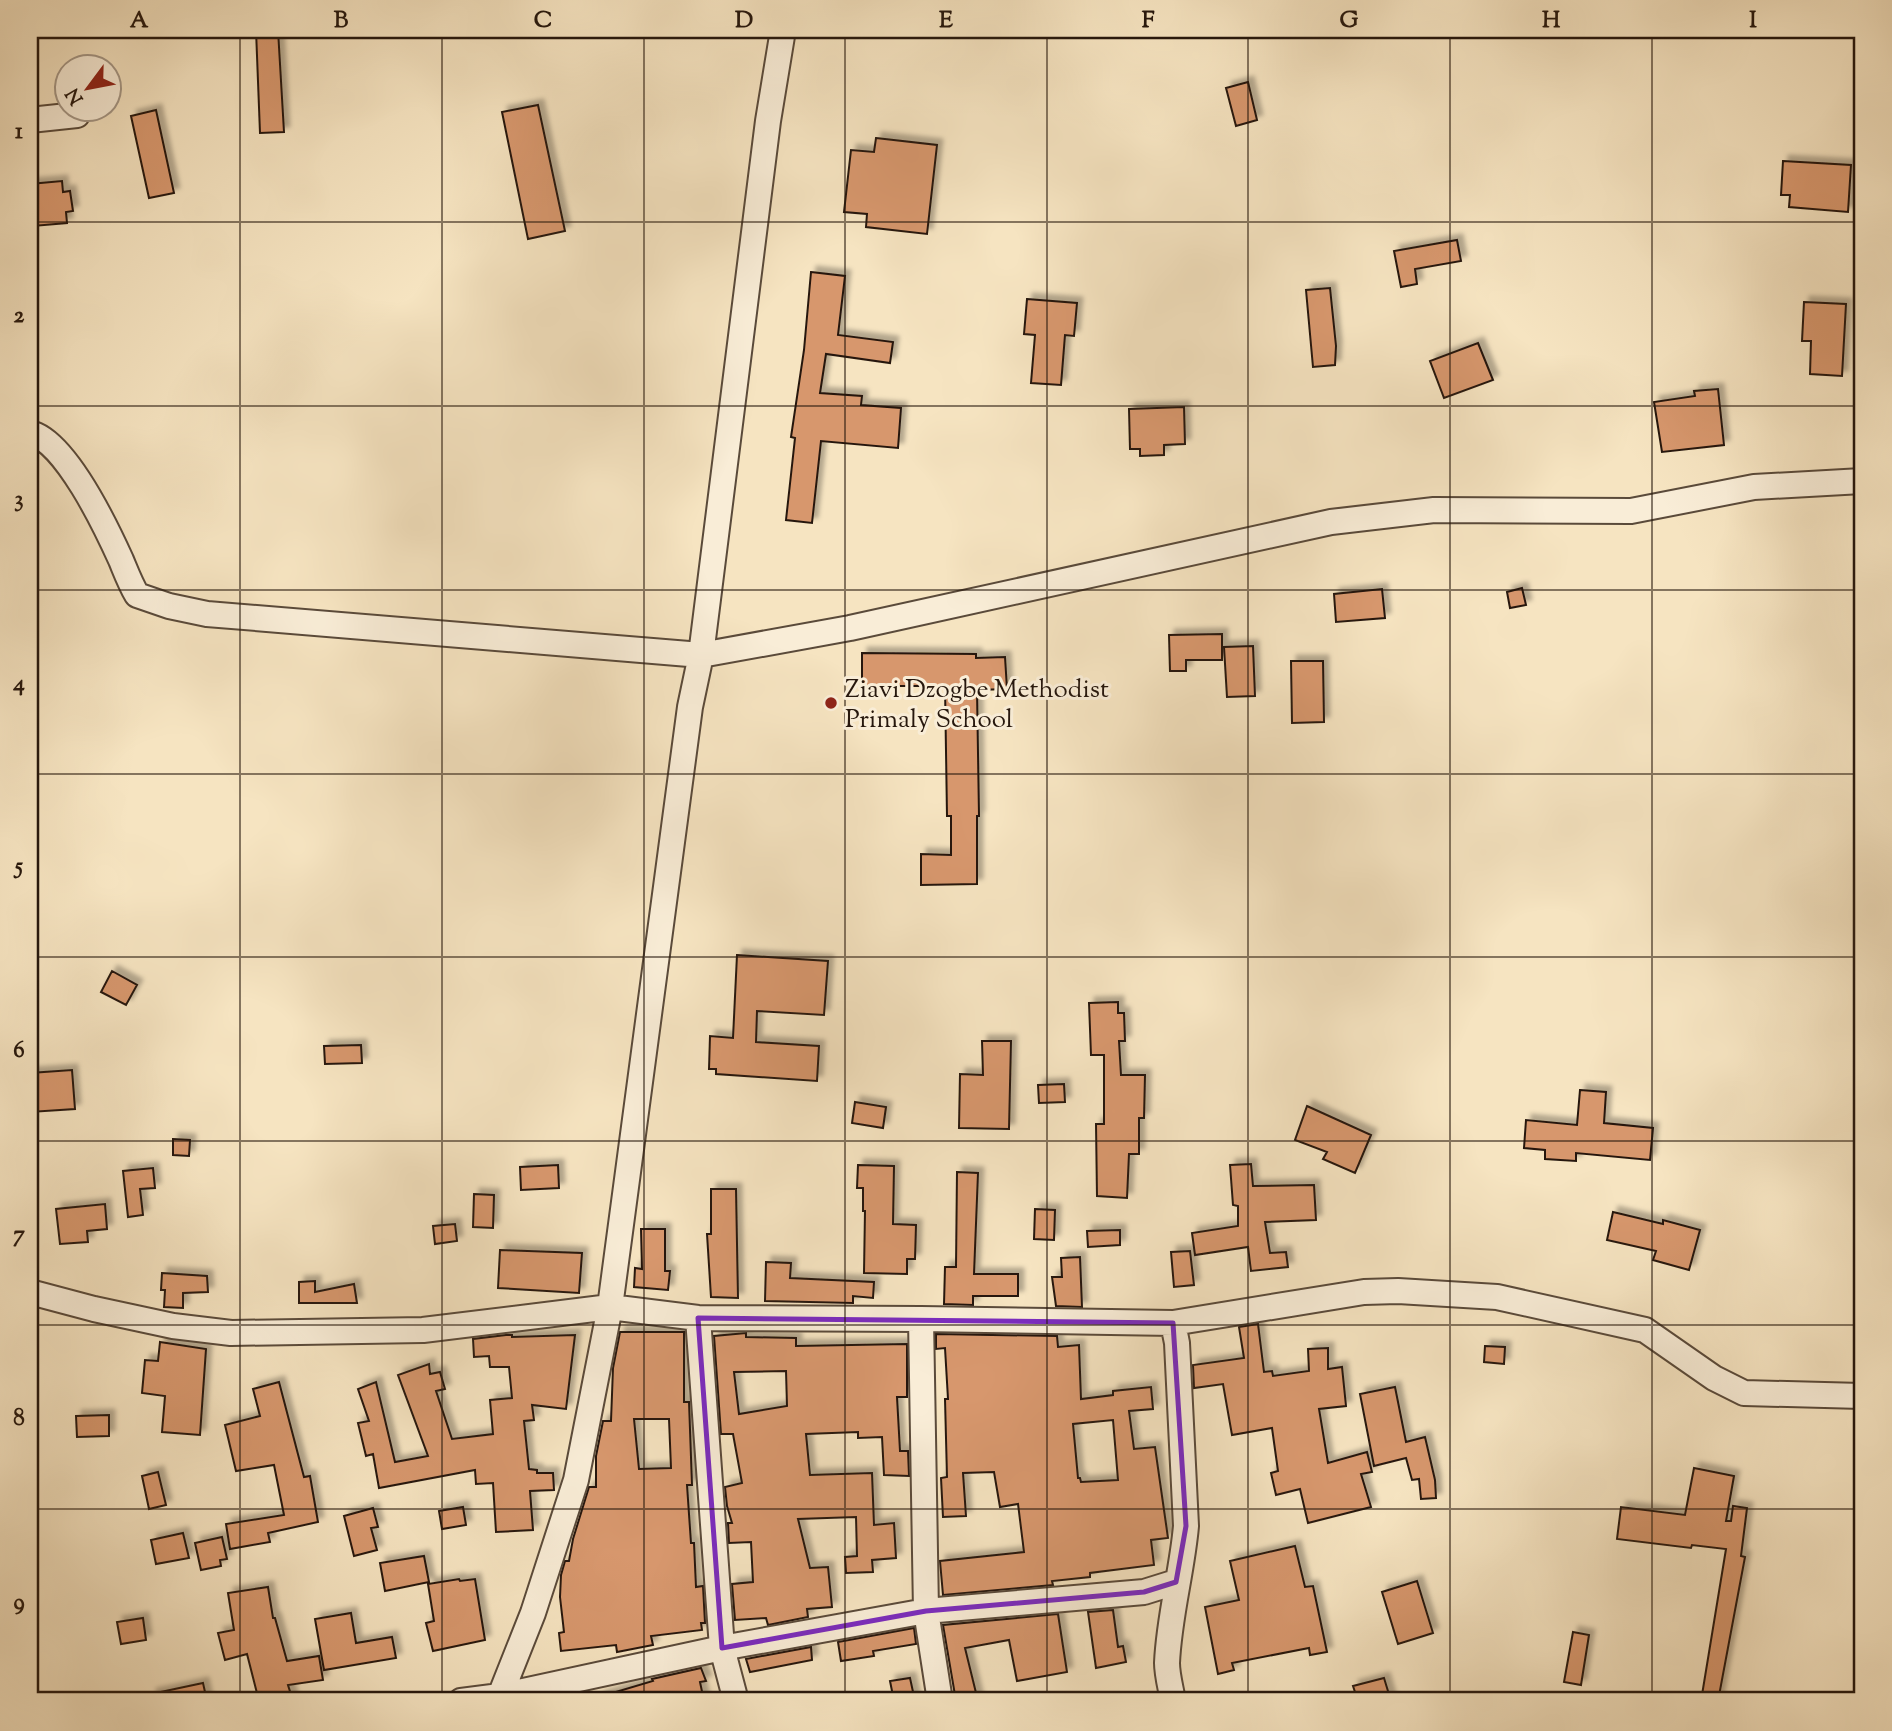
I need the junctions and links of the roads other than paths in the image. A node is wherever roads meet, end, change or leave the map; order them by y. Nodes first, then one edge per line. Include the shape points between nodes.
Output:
1 (783, 30) edge
2 (52, 118) edge
3 (30, 120) edge
4 (30, 433) edge
5 (1862, 481) edge
6 (701, 655) junction
7 (30, 1292) edge
8 (610, 1307) junction
9 (698, 1318) junction
10 (921, 1318) junction
11 (1173, 1323) junction
12 (1862, 1396) edge
13 (1176, 1582) junction
14 (926, 1611) junction
15 (722, 1648) junction
16 (499, 1698) edge
17 (461, 1701) edge
18 (736, 1701) edge
19 (940, 1701) edge
20 (1173, 1701) edge

1 - 6 street
2 - 3 street
4 - 6 street via 49,442 81,484 137,595 169,606 207,614
5 - 6 street via 1754,487 1631,511 1434,510 1331,522 850,628
6 - 8 street via 686,735
7 - 8 street via 173,1326 231,1333 423,1330
8 - 9 street
8 - 16 street via 576,1480 533,1614
9 - 10 street
9 - 15 street
10 - 11 street
10 - 14 street
11 - 12 street via 1364,1292 1497,1297 1645,1330 1744,1394
11 - 13 street via 1185,1525 1184,1554
13 - 14 street via 1144,1592
13 - 20 street via 1167,1665
14 - 15 street
14 - 19 street
15 - 16 street
15 - 18 street
16 - 17 street

